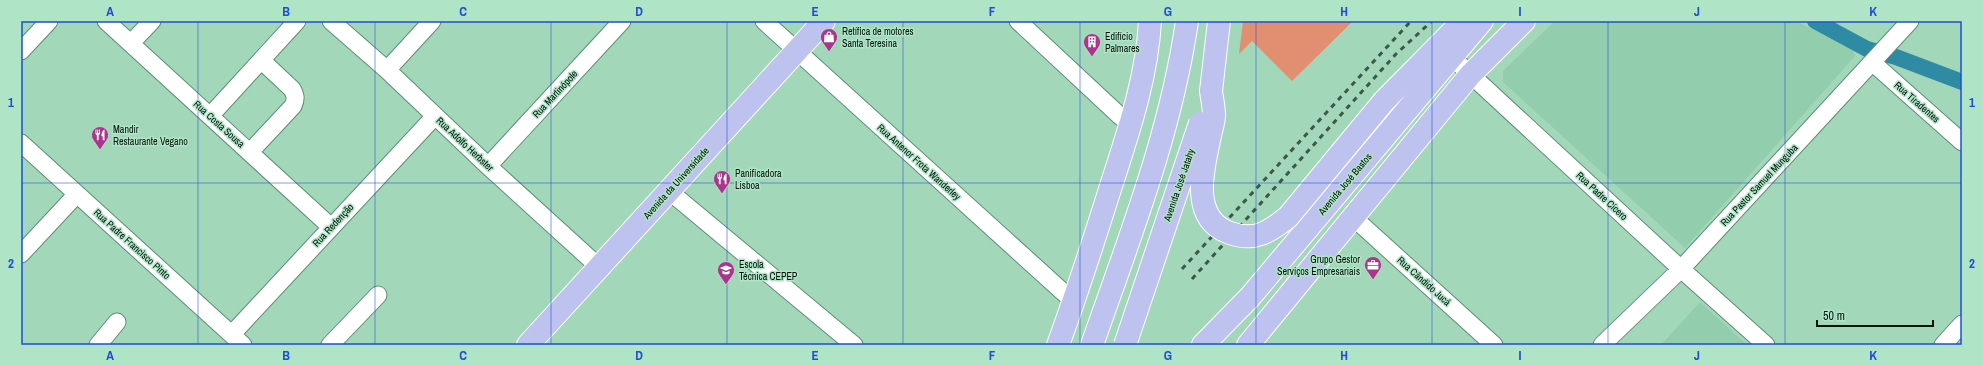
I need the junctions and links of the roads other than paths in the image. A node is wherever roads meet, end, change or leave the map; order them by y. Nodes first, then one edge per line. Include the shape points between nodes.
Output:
1 (49, 21) edge
2 (106, 21) edge
3 (152, 21) edge
4 (297, 21) edge
5 (331, 21) edge
6 (432, 21) edge
7 (622, 21) edge
8 (764, 21) edge
9 (824, 21) edge
10 (1018, 21) edge
11 (1150, 21) edge
12 (1187, 21) edge
13 (1219, 21) edge
14 (1463, 21) edge
15 (1482, 21) edge
16 (1524, 21) edge
17 (1910, 21) edge
18 (131, 43) junction
19 (21, 51) edge
20 (797, 51) junction
21 (1445, 51) junction
22 (261, 60) junction
23 (1875, 61) junction
24 (387, 70) junction
25 (1470, 75) junction
26 (1211, 91) junction
27 (210, 116) junction
28 (434, 116) junction
29 (1121, 117) dead end
30 (1962, 142) edge
31 (21, 143) edge
32 (250, 152) junction
33 (488, 166) junction
34 (669, 191) junction
35 (77, 194) junction
36 (1354, 218) junction
37 (331, 227) junction
38 (21, 254) edge
39 (599, 267) junction
40 (1682, 269) junction
41 (378, 294) dead end
42 (1074, 302) junction
43 (118, 322) dead end
44 (1962, 324) edge
45 (238, 340) edge
46 (98, 345) edge
47 (330, 345) edge
48 (528, 345) edge
49 (854, 345) edge
50 (1058, 345) edge
51 (1092, 345) edge
52 (1125, 345) edge
53 (1204, 345) edge
54 (1248, 345) edge
55 (1494, 345) edge
56 (1602, 345) edge
57 (1766, 345) edge
58 (1943, 345) edge

1 - 19 street
2 - 18 street, Rua Costa Sousa
3 - 18 street
4 - 22 street
5 - 24 street, Rua Adolfo Herbster
6 - 24 street
7 - 33 street, Rua Martinópole
8 - 20 street, Rua Antenor Frota Wanderley
9 - 20 main road, Avenida da Universidade
10 - 29 street
11 - 42 main road via 1134,112
12 - 51 main road via 1178,73 1158,154
13 - 26 main road, Avenida José Jatahy
14 - 21 main road
15 - 21 main road, Avenida José Bastos
16 - 25 main road
17 - 23 street, Rua Pastor Samuel Munguba
18 - 27 street, Rua Costa Sousa
20 - 34 main road, Avenida da Universidade
20 - 42 street, Rua Antenor Frota Wanderley
21 - 25 street, Rua Padre Cícero
21 - 26 main road, bridge via 1384,101 1288,217 1269,232 1252,236 1237,236 1222,231 1212,222 1204,208 1201,194 1203,167 1214,116
21 - 53 main road, Avenida José Bastos via 1250,297
22 - 27 street
22 - 32 street via 292,89 295,100 293,106
23 - 30 street, Rua Tiradentes
23 - 40 street, Rua Pastor Samuel Munguba
24 - 28 street, Rua Adolfo Herbster
25 - 36 main road
25 - 40 street, Rua Padre Cícero
26 - 52 main road, Avenida José Jatahy, bridge
27 - 32 street, Rua Costa Sousa
28 - 33 street, Rua Adolfo Herbster
28 - 37 street, Rua Redenção
31 - 35 street, Rua Padre Francisco Pinto
32 - 37 street, Rua Costa Sousa
33 - 39 street, Rua Adolfo Herbster
34 - 39 main road, Avenida da Universidade
34 - 49 street
35 - 38 street
35 - 45 street, Rua Padre Francisco Pinto
36 - 54 main road
36 - 55 street, Rua Cândido Jucá
37 - 45 street, Rua Redenção
39 - 48 main road, Avenida da Universidade
40 - 56 street, Rua Pastor Samuel Munguba
40 - 57 street, Rua Padre Cícero
41 - 47 street
42 - 50 main road
43 - 46 street
44 - 58 street

